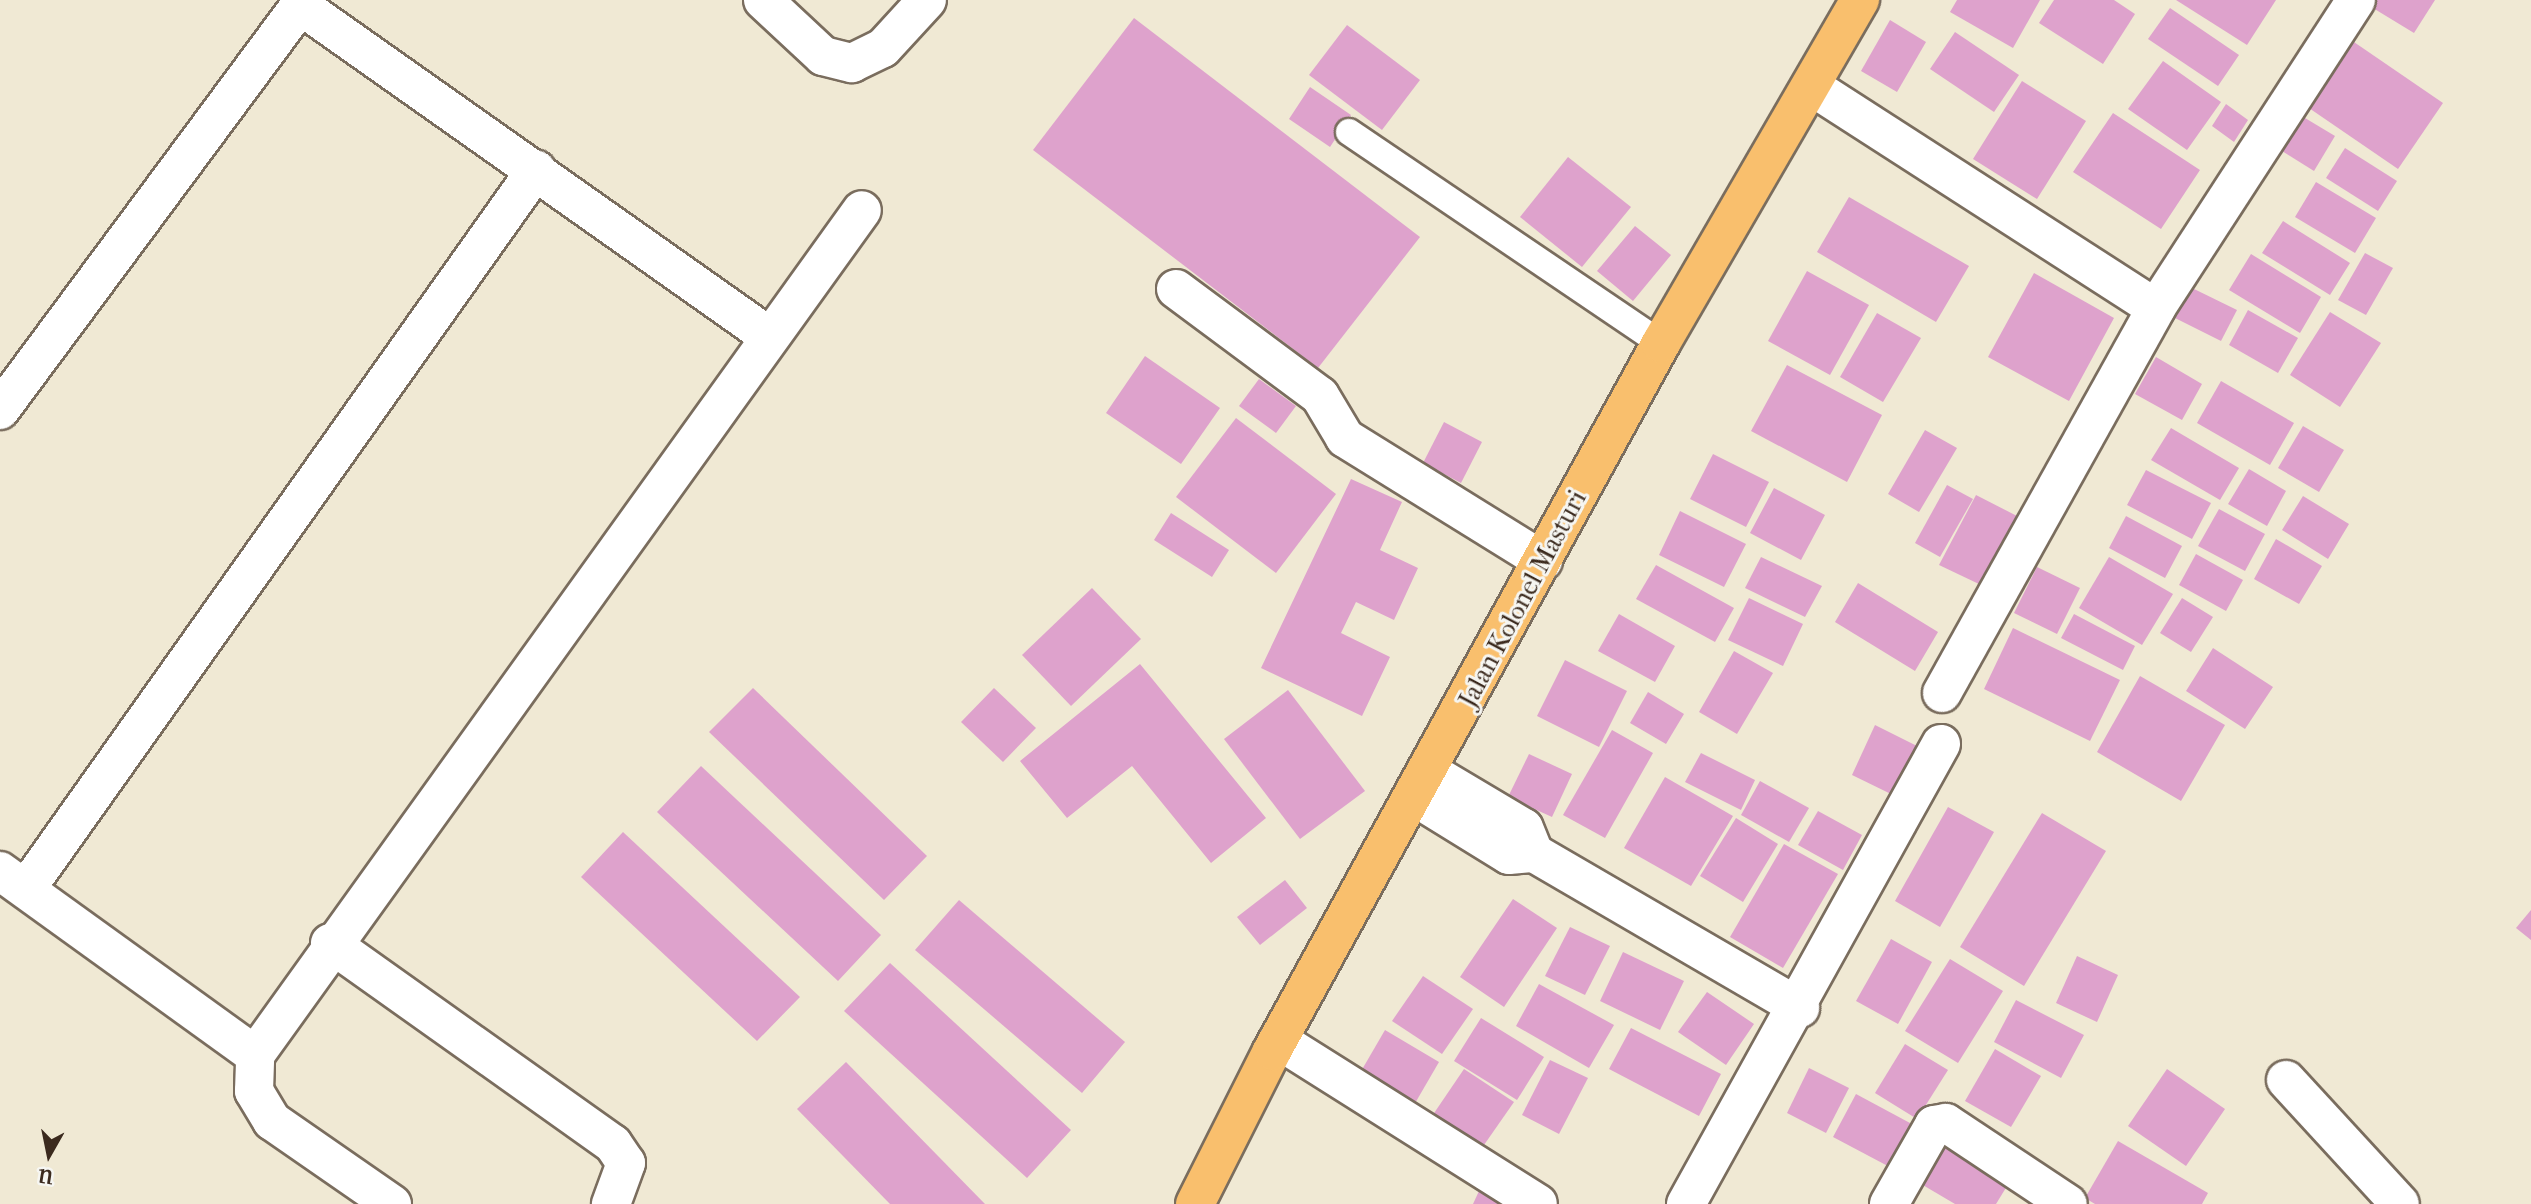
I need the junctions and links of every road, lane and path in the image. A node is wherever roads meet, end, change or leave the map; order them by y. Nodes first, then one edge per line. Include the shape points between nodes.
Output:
1 (763, 0) edge
2 (927, 0) edge
3 (1860, 0) edge
4 (2356, 0) edge
5 (303, 3) edge
6 (1811, 86) junction
7 (1349, 132) dead end
8 (536, 170) junction
9 (862, 210) dead end
10 (1176, 289) dead end
11 (2156, 307) junction
12 (767, 335) junction
13 (1661, 343) junction
14 (0, 410) edge
15 (1543, 561) junction
16 (1942, 693) dead end
17 (1941, 744) dead end
18 (1422, 784) junction
19 (13, 880) edge
20 (330, 943) junction
21 (1800, 1008) junction
22 (1278, 1040) junction
23 (256, 1055) junction
24 (2286, 1080) dead end
25 (392, 1204) edge
26 (611, 1204) edge
27 (1195, 1204) edge
28 (1538, 1204) edge
29 (1686, 1204) edge
30 (1889, 1204) edge
31 (2068, 1204) edge
32 (2400, 1204) edge

1 - 2 street via 823,56 852,63 883,48
3 - 6 main road, Jalan Kolonel Masturi
4 - 11 street
5 - 8 street
5 - 14 street
6 - 11 street
6 - 13 main road, Jalan Kolonel Masturi
7 - 13 lane
8 - 12 street
8 - 19 street
9 - 12 street
10 - 15 street via 1320,396 1345,438
11 - 16 street
12 - 20 street
13 - 15 main road, Jalan Kolonel Masturi
15 - 18 main road, Jalan Kolonel Masturi
17 - 21 street
18 - 21 street via 1524,828 1534,853
18 - 22 main road, Jalan Kolonel Masturi
19 - 23 street
20 - 23 street
20 - 26 street via 613,1144 626,1163
21 - 29 street
22 - 27 main road, Jalan Kolonel Masturi
22 - 28 street
23 - 25 street via 254,1091 272,1121
24 - 32 street
30 - 31 street via 1934,1125 1946,1124

